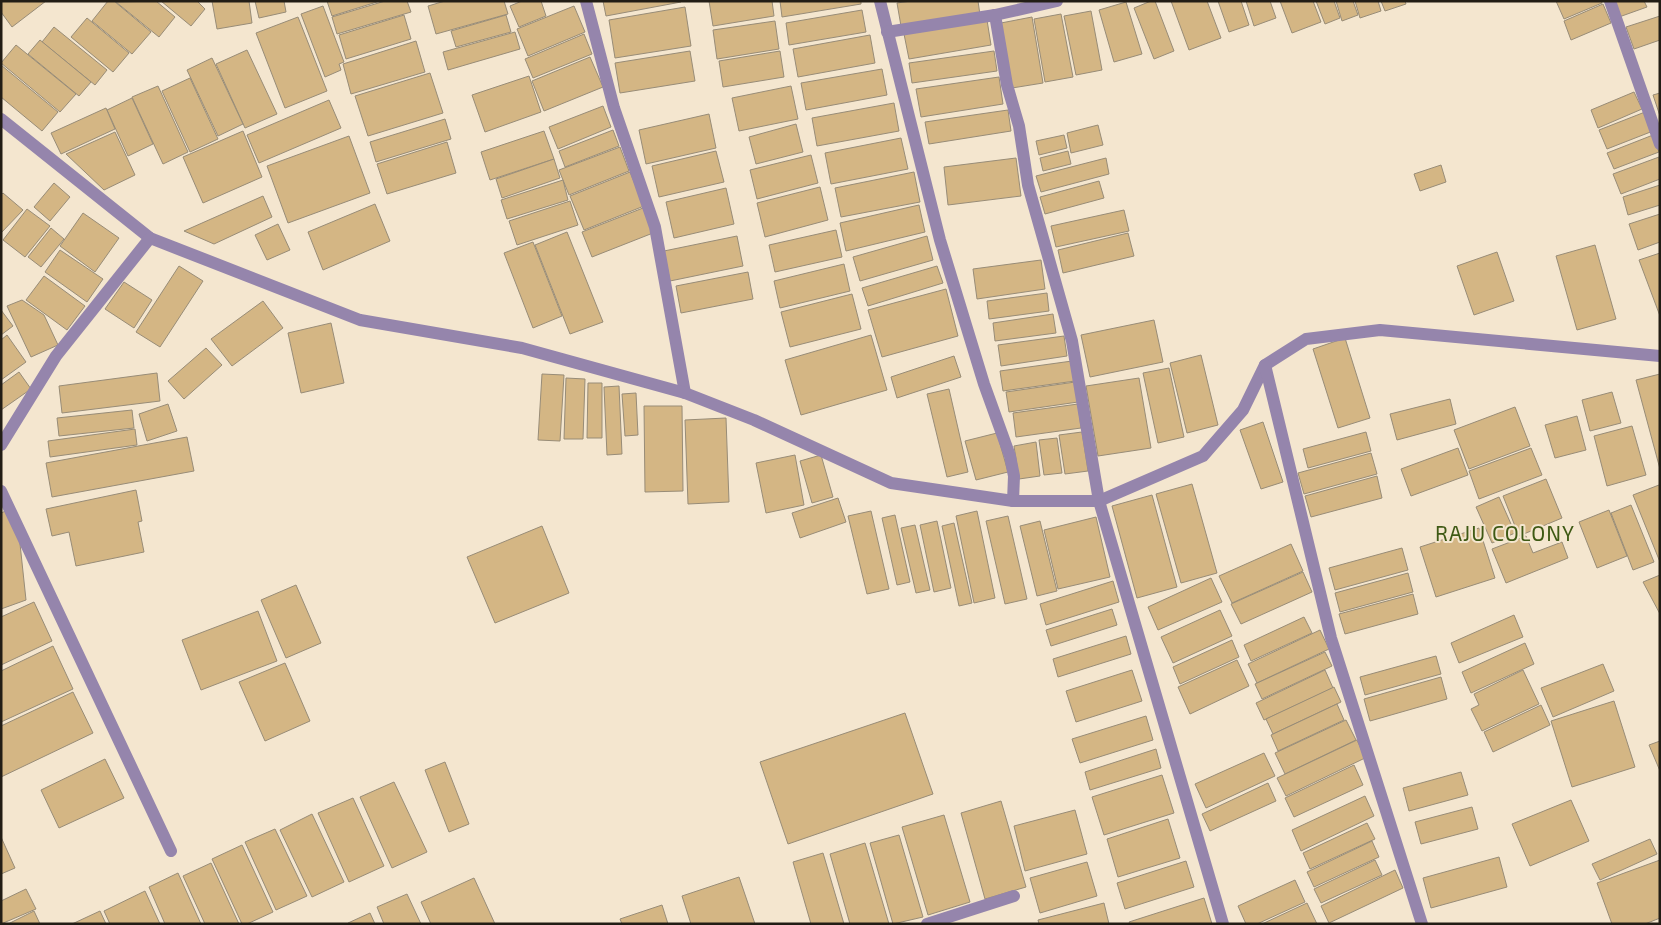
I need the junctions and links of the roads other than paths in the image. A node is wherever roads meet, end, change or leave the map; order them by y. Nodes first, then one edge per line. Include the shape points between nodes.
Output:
1 (586, 1) edge
2 (880, 1) edge
3 (1057, 1) edge
4 (1610, 1) edge
5 (995, 15) junction
6 (887, 32) junction
7 (1, 119) edge
8 (1660, 144) edge
9 (150, 238) junction
10 (1660, 356) edge
11 (1265, 365) junction
12 (685, 393) junction
13 (1, 445) edge
14 (1, 492) edge
15 (1012, 501) junction
16 (1099, 501) junction
17 (170, 851) dead end
18 (1014, 896) dead end
19 (927, 924) edge
20 (1223, 924) edge
21 (1422, 924) edge

1 - 12 street via 614,108 655,227
2 - 6 street
3 - 5 street
4 - 8 street
5 - 6 street
5 - 16 street via 1028,185 1072,341
6 - 15 street via 940,240 984,384 1010,456 1014,476
7 - 9 street
9 - 12 street via 360,320 522,348
9 - 13 street via 56,356
10 - 11 street via 1380,330 1306,339
11 - 16 street via 1243,410 1203,456
11 - 21 street via 1331,638
12 - 15 street via 754,420 891,483
14 - 17 street
15 - 16 street
16 - 20 street
18 - 19 street

